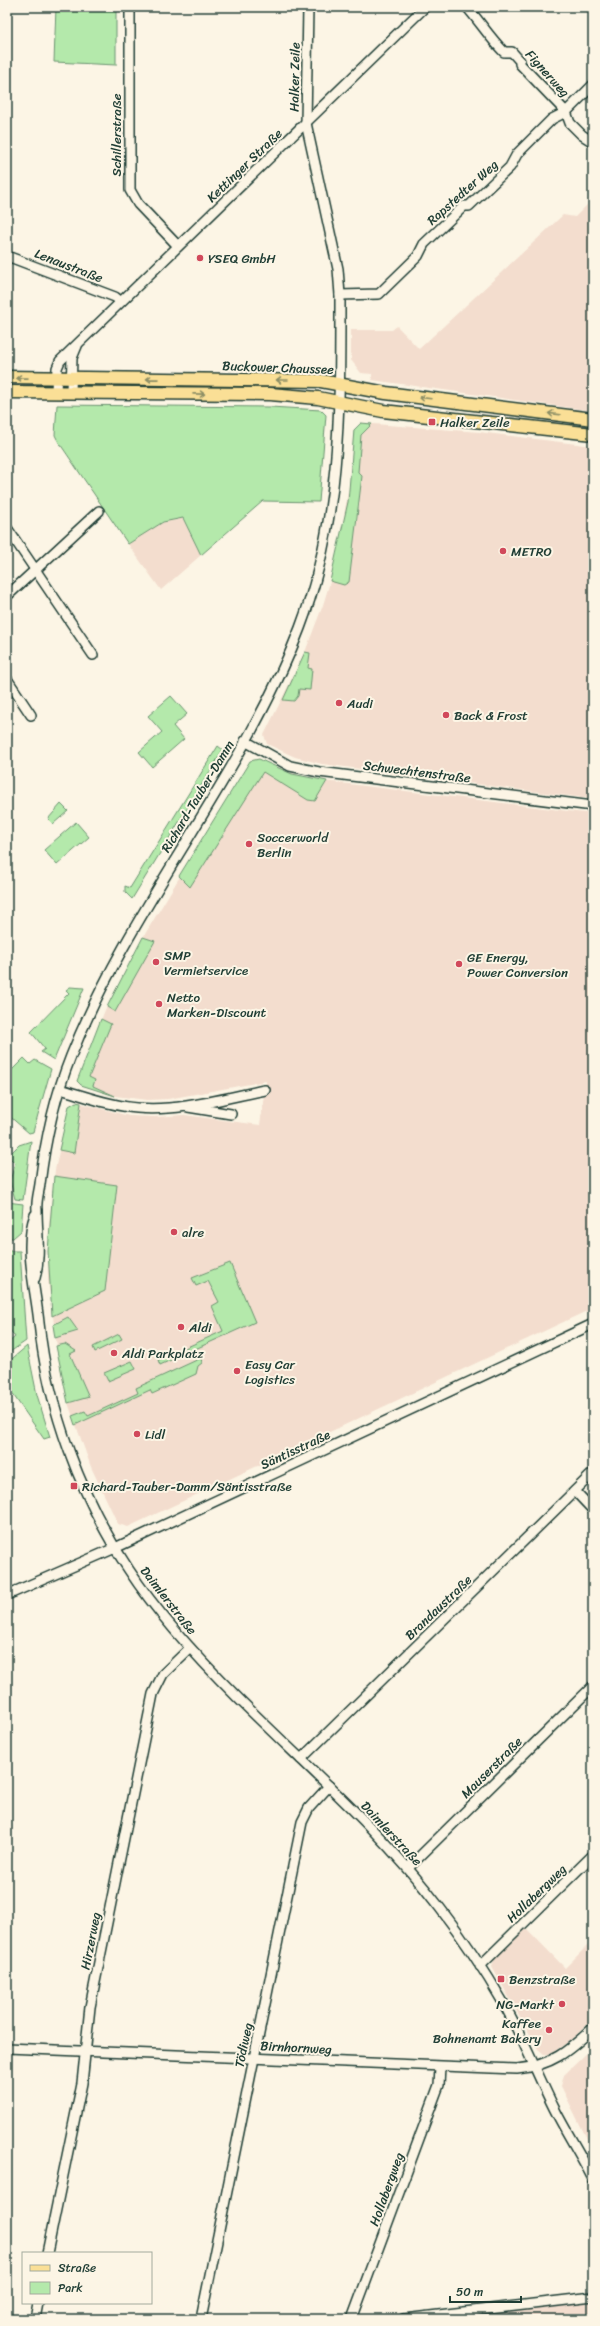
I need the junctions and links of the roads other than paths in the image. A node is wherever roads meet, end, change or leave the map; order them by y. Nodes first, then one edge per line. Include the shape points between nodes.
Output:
1 (130, 7) edge
2 (308, 7) edge
3 (425, 7) edge
4 (467, 7) edge
5 (593, 85) edge
6 (566, 112) junction
7 (306, 123) junction
8 (593, 142) edge
9 (178, 246) junction
10 (7, 256) edge
11 (340, 295) junction
12 (120, 301) junction
13 (79, 342) junction
14 (7, 378) edge
15 (56, 378) junction
16 (71, 378) junction
17 (340, 383) junction
18 (7, 392) edge
19 (56, 392) junction
20 (71, 392) junction
21 (339, 404) junction
22 (593, 419) edge
23 (593, 434) edge
24 (99, 511) dead end
25 (7, 528) edge
26 (35, 570) junction
27 (7, 596) edge
28 (93, 655) dead end
29 (7, 679) edge
30 (31, 714) dead end
31 (245, 741) junction
32 (593, 806) edge
33 (60, 1089) junction
34 (265, 1090) dead end
35 (181, 1106) junction
36 (231, 1114) dead end
37 (593, 1324) edge
38 (593, 1473) edge
39 (575, 1491) junction
40 (593, 1510) edge
41 (115, 1548) junction
42 (7, 1594) edge
43 (190, 1648) junction
44 (593, 1686) edge
45 (301, 1759) junction
46 (330, 1786) junction
47 (593, 1856) edge
48 (408, 1868) junction
49 (480, 1966) junction
50 (593, 2028) edge
51 (7, 2048) edge
52 (85, 2052) junction
53 (254, 2058) junction
54 (440, 2067) junction
55 (536, 2068) junction
56 (593, 2179) edge
57 (48, 2252) edge
58 (593, 2297) edge
59 (38, 2304) edge
60 (35, 2319) edge
61 (201, 2319) edge
62 (352, 2319) edge
63 (404, 2319) edge

1 - 9 street, Schillerstraße via 129,184 135,199
2 - 7 street, Halker Zeile
3 - 7 street, Kettinger Straße
4 - 6 street, Fignerweg via 484,26 487,34 504,52 512,52 520,64
5 - 6 street, Rapstedter Weg
6 - 8 street, Fignerweg via 574,127
6 - 11 street, Rapstedter Weg via 552,119 517,154 510,166 469,206 464,206 424,244 418,256 379,294
7 - 9 street, Kettinger Straße
7 - 11 street, Halker Zeile via 338,269
9 - 12 street, Kettinger Straße
10 - 12 street, Lenaustraße via 115,296
11 - 17 street, Halker Zeile
12 - 13 street, Kettinger Straße
13 - 15 street, Kettinger Straße via 60,361
13 - 16 street, Kettinger Straße via 72,358
15 -> 14 main road, Buckower Chaussee
15 - 16 main road, Buckower Chaussee
15 - 19 street, Kettinger Straße
17 -> 16 main road, Buckower Chaussee
16 - 20 street, Kettinger Straße
17 - 21 street, Richard-Tauber-Damm
22 -> 17 main road, Buckower Chaussee via 386,393
18 - 19 main road
19 - 20 main road
20 -> 21 main road via 270,394 318,398
21 - 23 main road
21 - 31 street, Richard-Tauber-Damm via 332,508 321,560 289,653
24 - 26 street
25 - 26 street
26 - 27 street
26 - 28 street
29 - 30 street
31 - 32 street, Schwechtenstraße via 290,766 319,772
31 - 33 street, Richard-Tauber-Damm via 121,951 82,1029
33 - 35 street via 137,1108
33 - 41 street, Richard-Tauber-Damm via 44,1156 37,1210 33,1220 30,1268 35,1278 42,1344 59,1416 84,1485
34 - 35 street
35 - 36 street
37 - 41 street, Säntisstraße
38 - 39 street, Brandaustraße
39 - 40 street
39 - 45 street, Brandaustraße
41 - 42 street, Säntisstraße
41 - 43 street, Daimlerstraße via 137,1583
43 - 45 street, Daimlerstraße
43 - 52 street, Hirzerweg via 163,1674 153,1694 92,2000
44 - 48 street, Mauserstraße
45 - 46 street, Daimlerstraße
46 - 48 street, Daimlerstraße
46 - 53 street, Tödiweg via 309,1808 302,1822
47 - 49 street, Hollabergweg
48 - 49 street, Daimlerstraße via 440,1907
49 - 55 street, Daimlerstraße via 504,2005
50 - 55 street via 568,2051
51 - 52 street, Birnhornweg
52 - 53 street, Birnhornweg
52 - 57 street, Hirzerweg via 81,2086
53 - 54 street, Birnhornweg
53 - 61 street, Tödiweg
54 - 55 street, Birnhornweg
54 - 62 street, Hollabergweg via 439,2085
55 - 56 street, Daimlerstraße via 553,2106
58 - 63 street
59 - 60 street

